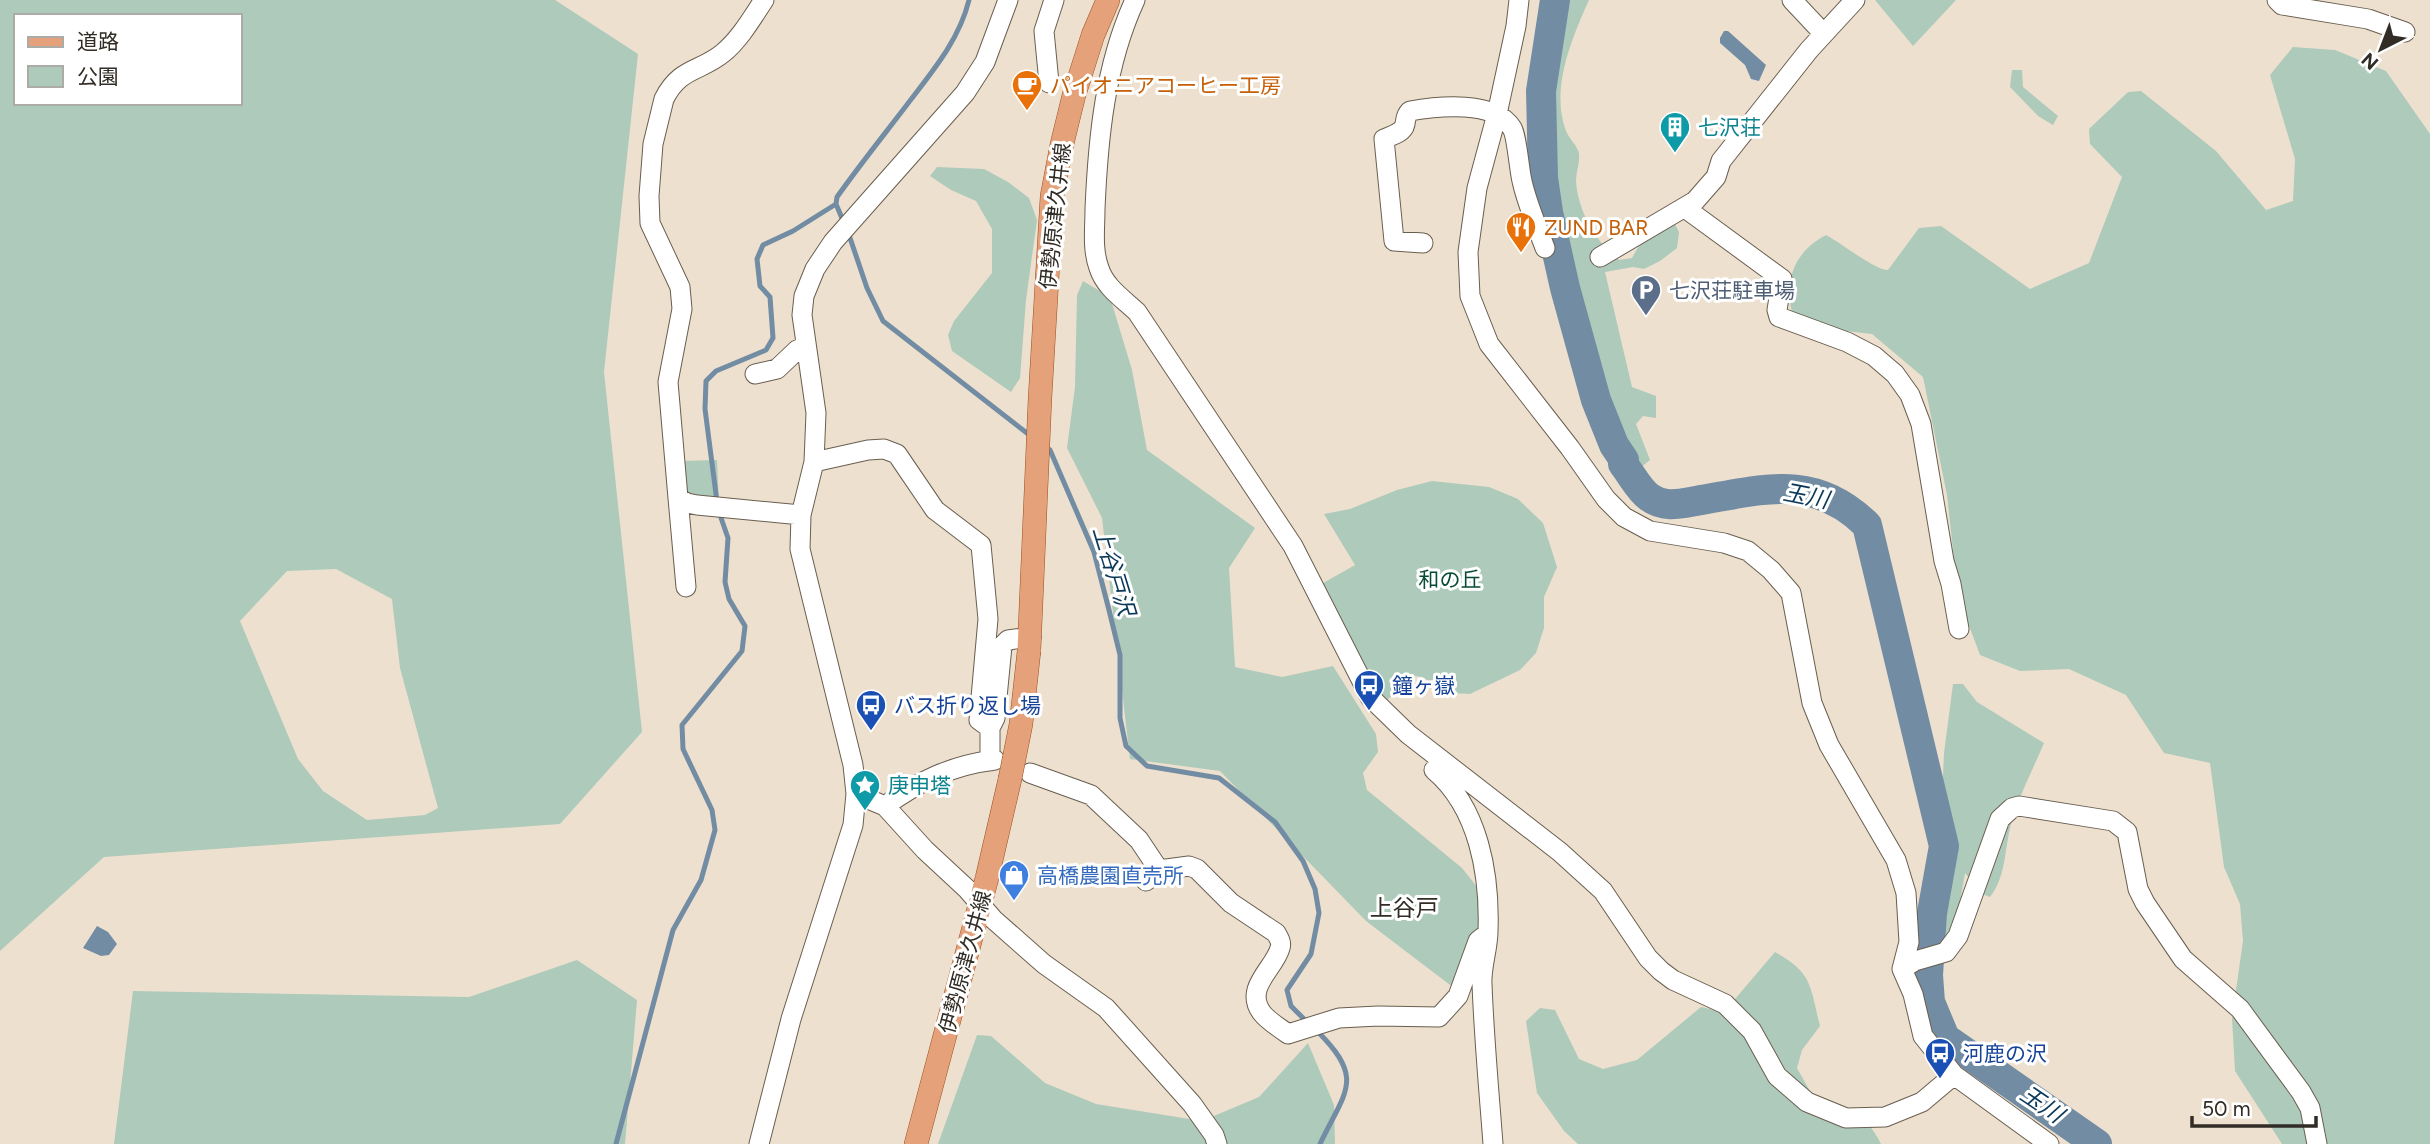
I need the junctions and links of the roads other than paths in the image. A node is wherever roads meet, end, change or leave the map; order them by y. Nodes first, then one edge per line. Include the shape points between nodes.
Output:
1 (764, 0) edge
2 (1008, 0) edge
3 (1054, 0) edge
4 (1108, 0) edge
5 (1135, 0) edge
6 (1519, 0) edge
7 (1793, 0) edge
8 (1855, 0) edge
9 (2277, 0) edge
10 (2404, 32) dead end
11 (1824, 33) junction
12 (1049, 83) dead end
13 (1497, 114) junction
14 (1685, 208) junction
15 (1423, 243) dead end
16 (1545, 248) dead end
17 (1600, 257) dead end
18 (806, 346) junction
19 (755, 374) dead end
20 (814, 462) junction
21 (678, 498) junction
22 (801, 515) junction
23 (686, 587) dead end
24 (1959, 629) dead end
25 (1030, 637) junction
26 (1390, 717) junction
27 (990, 728) junction
28 (1020, 776) junction
29 (856, 794) junction
30 (885, 806) junction
31 (980, 903) junction
32 (1488, 933) junction
33 (1908, 965) junction
34 (1954, 1075) junction
35 (759, 1144) edge
36 (916, 1144) edge
37 (1217, 1144) edge
38 (1493, 1144) edge
39 (2049, 1144) edge
40 (2317, 1144) edge

1 - 21 street via 724,52 678,78 669,90 653,144 650,223 680,287 682,309 668,382
2 - 18 street via 985,62 965,93 815,269 804,296
3 - 12 street via 1044,31
4 - 25 main road, 伊勢原津久井線 via 1070,107 1052,196
5 - 26 street via 1103,112 1094,247 1099,269 1108,287 1136,312 1293,546 1359,678
6 - 13 street
7 - 11 street
8 - 11 street
9 - 10 street via 2282,5 2368,19
11 - 14 street via 1721,160 1716,177
13 - 15 street via 1455,105 1410,111 1404,127 1384,139 1394,241
13 - 16 street via 1512,128 1522,185
13 - 33 street via 1477,188 1468,252 1471,296 1489,344 1624,517 1650,531 1748,551 1791,593 1812,703 1829,745 1896,860 1906,893
14 - 17 street
14 - 24 street via 1782,279 1779,317 1874,356 1910,395 1921,424
18 - 19 street via 777,369
18 - 20 street via 816,413
20 - 22 street
20 - 27 street via 867,450 897,454 935,510 981,545 988,619 979,720
21 - 22 street via 697,505
21 - 23 street
22 - 29 street via 800,549 853,765
25 - 27 street via 1008,640 1002,646
25 - 28 main road, 伊勢原津久井線, bridge
26 - 32 street via 1399,741 1449,782 1471,819 1487,890
26 - 34 street via 1603,891 1648,958 1673,980 1725,1004 1752,1031 1777,1076 1807,1102 1846,1118 1885,1117 1922,1102
27 - 30 street via 992,760 941,772
28 - 31 main road, 伊勢原津久井線
28 - 32 street via 1091,795 1139,840 1152,876 1189,866 1196,869 1231,903 1276,933 1280,949 1262,975 1257,1003 1262,1013 1288,1034 1339,1018 1439,1017 1458,996 1478,942
29 - 30 street
29 - 35 street via 853,825 791,1019
30 - 31 street
31 - 36 main road, 伊勢原津久井線
31 - 37 street via 1044,964 1106,1007 1192,1104
32 - 38 street via 1482,980
33 - 34 street via 1923,1036
33 - 40 street via 1946,952 1958,936 2003,814 2020,806 2113,821 2127,832 2138,889 2145,902 2183,959 2240,1010 2293,1080 2310,1108
34 - 39 street

